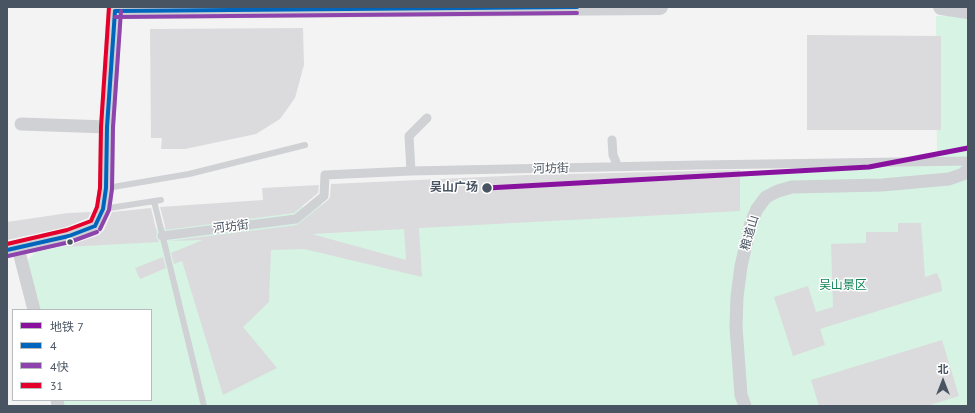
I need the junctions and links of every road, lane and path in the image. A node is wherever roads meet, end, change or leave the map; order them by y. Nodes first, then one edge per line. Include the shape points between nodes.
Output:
1 (660, 7) edge
2 (941, 7) edge
3 (115, 9) edge
4 (968, 11) edge
5 (427, 118) dead end
6 (21, 124) dead end
7 (107, 127) junction
8 (612, 140) dead end
9 (305, 145) dead end
10 (968, 161) edge
11 (616, 162) dead end
12 (968, 169) edge
13 (411, 171) junction
14 (106, 188) junction
15 (161, 200) dead end
16 (154, 201) junction
17 (103, 209) junction
18 (162, 236) junction
19 (12, 249) edge
20 (34, 309) edge
21 (204, 406) edge
22 (745, 406) edge

1 - 3 street
2 - 4 street
3 - 7 street
5 - 13 street via 410,136
6 - 7 street
7 - 14 street
8 - 11 street
9 - 14 lane via 189,174
10 - 13 street, 河坊街
12 - 22 street, 粮道山 via 963,174 949,179 882,185 792,187 766,197 751,223 740,266 736,327 741,395
13 - 18 street, 河坊街 via 325,175 324,196 296,219
14 - 17 street
15 - 16 lane
16 - 17 lane
16 - 18 lane
17 - 19 street via 95,226 69,236
18 - 21 lane
19 - 20 street

